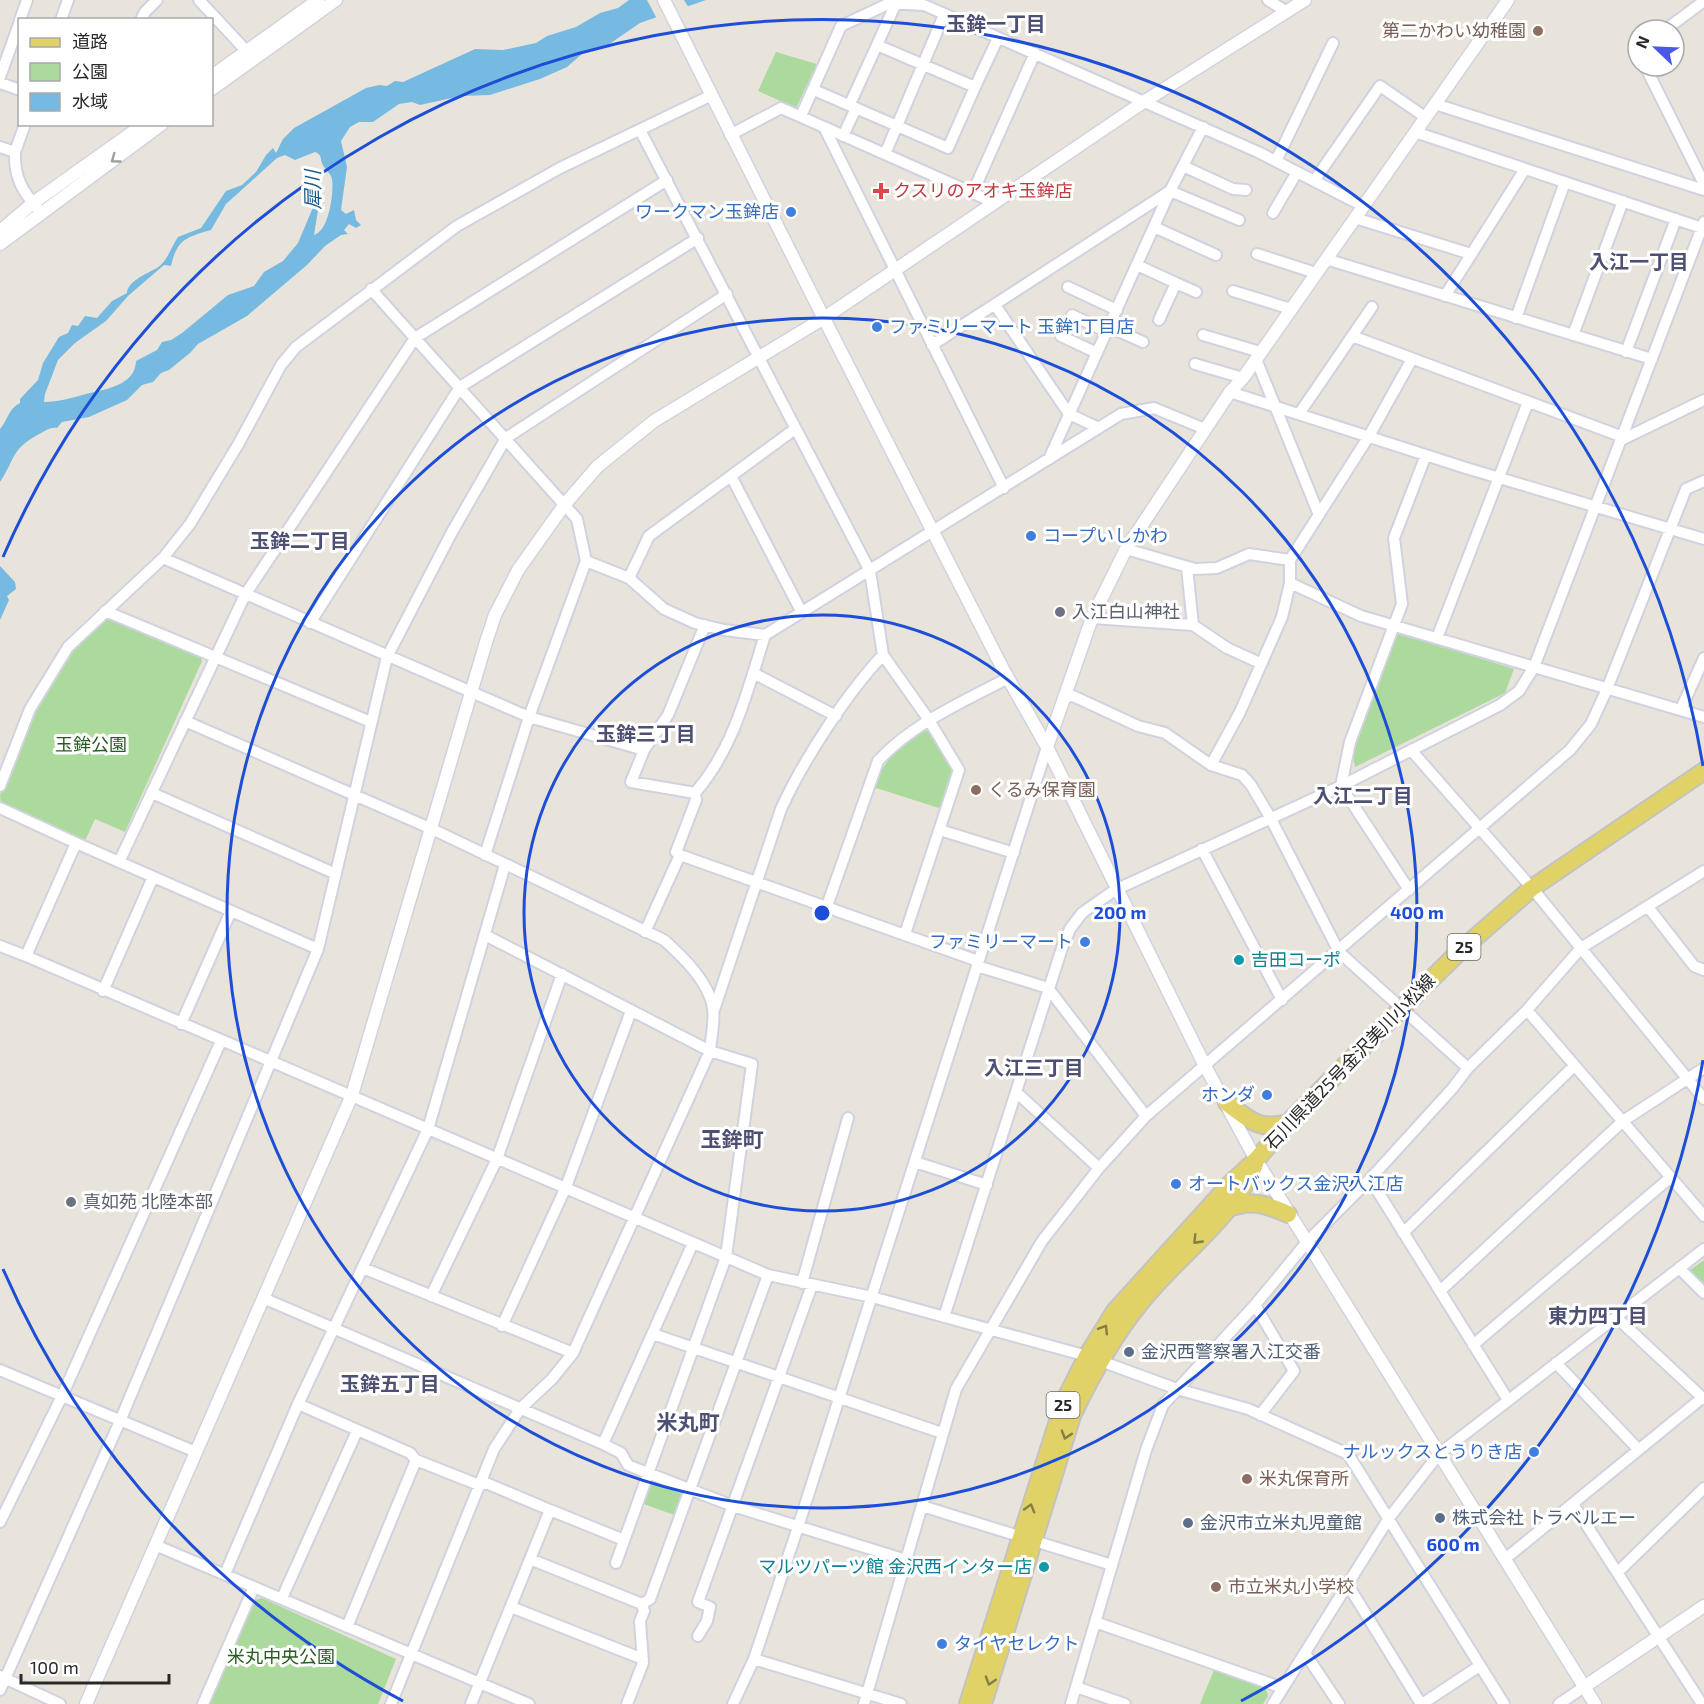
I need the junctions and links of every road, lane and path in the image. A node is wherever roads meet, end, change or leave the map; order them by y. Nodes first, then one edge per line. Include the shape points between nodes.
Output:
1 (27, 0) edge
2 (68, 0) edge
3 (157, 0) edge
4 (199, 0) edge
5 (318, 0) edge
6 (336, 0) edge
7 (664, 0) edge
8 (1268, 0) edge
9 (1305, 0) edge
10 (1508, 0) edge
11 (1704, 1) edge
12 (896, 3) junction
13 (1287, 12) junction
14 (944, 15) junction
15 (21, 18) edge
16 (63, 18) edge
17 (142, 18) edge
18 (1681, 18) edge
19 (18, 26) edge
20 (998, 38) junction
21 (1333, 43) dead end
22 (877, 45) junction
23 (1035, 53) junction
24 (250, 55) junction
25 (923, 65) junction
26 (213, 75) edge
27 (0, 77) edge
28 (1651, 78) edge
29 (0, 83) edge
30 (975, 87) junction
31 (213, 88) edge
32 (18, 89) edge
33 (814, 90) junction
34 (712, 95) junction
35 (1145, 101) junction
36 (1435, 104) junction
37 (853, 106) junction
38 (801, 116) junction
39 (1425, 117) junction
40 (24, 126) edge
41 (141, 126) edge
42 (159, 126) edge
43 (896, 126) junction
44 (824, 127) junction
45 (1203, 127) junction
46 (640, 130) junction
47 (1415, 132) junction
48 (730, 135) junction
49 (843, 136) junction
50 (0, 147) edge
51 (15, 152) junction
52 (885, 154) junction
53 (1276, 161) junction
54 (1183, 166) junction
55 (1525, 169) junction
56 (1297, 172) junction
57 (667, 180) junction
58 (1314, 181) junction
59 (1565, 182) junction
60 (1704, 184) edge
61 (1246, 190) dead end
62 (1704, 190) edge
63 (1170, 191) junction
64 (973, 192) junction
65 (1623, 201) junction
66 (993, 202) junction
67 (1363, 206) junction
68 (37, 208) junction
69 (1273, 213) dead end
70 (1355, 218) junction
71 (1676, 219) junction
72 (1239, 220) dead end
73 (1703, 225) edge
74 (1154, 227) junction
75 (0, 231) edge
76 (698, 238) junction
77 (0, 244) edge
78 (1257, 254) dead end
79 (1471, 254) junction
80 (1216, 255) dead end
81 (1326, 259) junction
82 (1137, 265) junction
83 (895, 270) junction
84 (1316, 273) junction
85 (1176, 283) junction
86 (1068, 287) dead end
87 (372, 289) junction
88 (1233, 291) dead end
89 (1196, 292) dead end
90 (727, 294) junction
91 (1445, 296) junction
92 (995, 305) junction
93 (1372, 307) dead end
94 (1291, 309) junction
95 (1117, 310) junction
96 (1072, 315) dead end
97 (824, 318) junction
98 (1516, 318) junction
99 (1159, 320) dead end
100 (1108, 329) junction
101 (1203, 335) dead end
102 (1573, 335) junction
103 (1061, 336) dead end
104 (1352, 336) junction
105 (415, 338) junction
106 (1143, 342) dead end
107 (932, 345) junction
108 (1626, 352) junction
109 (1097, 353) junction
110 (1258, 356) junction
111 (758, 357) junction
112 (1412, 359) junction
113 (1652, 359) junction
114 (1195, 364) dead end
115 (1243, 378) junction
116 (460, 387) junction
117 (1230, 392) junction
118 (1704, 400) edge
119 (1528, 402) junction
120 (1277, 408) junction
121 (1069, 414) junction
122 (1299, 414) junction
123 (1099, 428) junction
124 (795, 429) junction
125 (1205, 429) junction
126 (1369, 436) junction
127 (506, 438) junction
128 (1622, 438) junction
129 (1426, 455) junction
130 (1049, 459) junction
131 (731, 476) junction
132 (1498, 478) junction
133 (1704, 481) edge
134 (1004, 488) junction
135 (566, 504) junction
136 (1596, 507) junction
137 (1319, 515) junction
138 (1669, 528) junction
139 (932, 529) junction
140 (1704, 539) edge
141 (1126, 549) junction
142 (163, 558) junction
143 (1290, 560) junction
144 (586, 561) junction
145 (1187, 568) junction
146 (870, 571) junction
147 (628, 578) junction
148 (1290, 583) junction
149 (245, 595) junction
150 (105, 611) junction
151 (801, 611) junction
152 (1092, 618) junction
153 (310, 623) junction
154 (1193, 625) junction
155 (1393, 625) junction
156 (705, 626) junction
157 (765, 635) junction
158 (1437, 638) junction
159 (883, 655) junction
160 (216, 656) junction
161 (387, 657) junction
162 (1703, 657) edge
163 (1260, 663) junction
164 (1534, 667) junction
165 (753, 673) junction
166 (1008, 678) junction
167 (1607, 689) junction
168 (470, 693) junction
169 (1065, 697) junction
170 (1681, 709) junction
171 (836, 716) junction
172 (529, 717) junction
173 (1704, 717) edge
174 (929, 720) junction
175 (185, 721) junction
176 (371, 722) junction
177 (1047, 747) junction
178 (644, 750) junction
179 (1411, 750) junction
180 (1211, 765) junction
181 (1704, 771) edge
182 (0, 786) edge
183 (1341, 786) junction
184 (152, 793) junction
185 (695, 793) junction
186 (354, 795) junction
187 (0, 808) edge
188 (1270, 817) junction
189 (432, 829) junction
190 (1480, 829) junction
191 (940, 830) junction
192 (76, 843) junction
193 (1202, 849) junction
194 (1014, 853) junction
195 (484, 855) junction
196 (680, 855) junction
197 (119, 862) junction
198 (506, 865) junction
199 (1704, 871) edge
200 (336, 874) junction
201 (153, 877) junction
202 (758, 882) junction
203 (1532, 888) junction
204 (1115, 890) junction
205 (1409, 890) junction
206 (827, 906) junction
207 (1648, 907) junction
208 (231, 911) junction
209 (645, 932) junction
210 (905, 934) junction
211 (485, 935) junction
212 (0, 946) edge
213 (1581, 948) junction
214 (318, 950) junction
215 (1339, 952) junction
216 (26, 956) junction
217 (978, 963) junction
218 (1699, 968) edge
219 (562, 974) junction
220 (1704, 977) edge
221 (1048, 988) junction
222 (103, 991) junction
223 (1282, 1000) junction
224 (1403, 1007) junction
225 (714, 1010) junction
226 (1527, 1010) junction
227 (632, 1011) junction
228 (181, 1024) junction
229 (220, 1041) junction
230 (710, 1051) junction
231 (270, 1062) junction
232 (1204, 1064) junction
233 (1575, 1066) junction
234 (1468, 1068) junction
235 (1704, 1068) edge
236 (1687, 1078) junction
237 (1017, 1092) junction
238 (352, 1095) junction
239 (1704, 1099) edge
240 (1227, 1103) junction
241 (1146, 1116) junction
242 (848, 1118) dead end
243 (1623, 1121) junction
244 (1287, 1123) junction
245 (428, 1129) junction
246 (497, 1159) junction
247 (1256, 1160) junction
248 (915, 1162) junction
249 (1100, 1168) junction
250 (1671, 1177) junction
251 (1370, 1179) junction
252 (987, 1185) junction
253 (566, 1187) junction
254 (1227, 1209) junction
255 (1288, 1214) junction
256 (1704, 1216) edge
257 (635, 1217) junction
258 (1403, 1233) junction
259 (1307, 1242) junction
260 (693, 1243) junction
261 (1704, 1249) edge
262 (726, 1257) junction
263 (363, 1268) junction
264 (1679, 1268) junction
265 (768, 1275) junction
266 (807, 1284) junction
267 (1440, 1291) junction
268 (1704, 1293) edge
269 (431, 1296) junction
270 (872, 1297) junction
271 (263, 1298) junction
272 (1255, 1305) junction
273 (944, 1317) junction
274 (1616, 1317) junction
275 (502, 1326) junction
276 (334, 1331) junction
277 (990, 1331) junction
278 (653, 1334) junction
279 (1473, 1345) junction
280 (694, 1348) junction
281 (573, 1353) junction
282 (1093, 1358) junction
283 (736, 1362) junction
284 (1556, 1364) junction
285 (0, 1370) edge
286 (779, 1377) junction
287 (1177, 1389) junction
288 (62, 1396) junction
289 (839, 1398) junction
290 (1703, 1399) edge
291 (1508, 1400) junction
292 (298, 1404) junction
293 (520, 1409) junction
294 (1260, 1415) junction
295 (120, 1421) junction
296 (357, 1431) junction
297 (942, 1433) junction
298 (603, 1444) junction
299 (1638, 1449) junction
300 (196, 1452) junction
301 (1439, 1454) junction
302 (416, 1460) junction
303 (649, 1473) junction
304 (479, 1485) junction
305 (690, 1487) junction
306 (1704, 1488) edge
307 (1573, 1504) junction
308 (733, 1506) junction
309 (922, 1506) junction
310 (550, 1510) junction
311 (1389, 1518) junction
312 (0, 1522) edge
313 (798, 1527) junction
314 (1028, 1539) junction
315 (624, 1540) junction
316 (155, 1545) junction
317 (530, 1559) junction
318 (1505, 1559) junction
319 (906, 1560) junction
320 (616, 1563) dead end
321 (1112, 1565) junction
322 (1619, 1571) junction
323 (225, 1574) junction
324 (1348, 1585) junction
325 (254, 1587) junction
326 (282, 1598) junction
327 (642, 1604) junction
328 (1704, 1606) edge
329 (510, 1607) junction
330 (1095, 1622) junction
331 (347, 1627) junction
332 (698, 1636) dead end
333 (1660, 1636) junction
334 (1305, 1653) junction
335 (410, 1655) junction
336 (643, 1659) junction
337 (754, 1659) junction
338 (1478, 1667) junction
339 (2, 1677) edge
340 (478, 1684) junction
341 (1584, 1687) junction
342 (1076, 1688) junction
343 (1283, 1688) junction
344 (0, 1690) edge
345 (866, 1699) edge
346 (60, 1704) edge
347 (86, 1704) edge
348 (203, 1704) edge
349 (391, 1704) edge
350 (471, 1704) edge
351 (529, 1704) edge
352 (627, 1704) edge
353 (734, 1704) edge
354 (902, 1704) edge
355 (968, 1704) edge
356 (982, 1704) edge
357 (1071, 1704) edge
358 (1125, 1704) edge
359 (1273, 1704) edge
360 (1339, 1704) edge
361 (1422, 1704) edge
362 (1504, 1704) edge
363 (1559, 1704) edge
364 (1595, 1704) edge
365 (1702, 1704) edge

1 - 15 street
2 - 16 street
3 - 17 street
4 - 24 street
5 - 24 street
6 - 24 street
7 - 34 street
8 - 13 street
9 - 13 street
10 - 36 street
11 - 18 street
12 - 14 street via 924,4
12 - 22 street
12 - 33 street via 841,26
13 - 35 street
14 - 20 street
14 - 25 street
19 - 27 street
20 - 23 street
20 - 30 street
21 - 53 street
22 - 25 street
22 - 37 street
23 - 35 street
23 - 64 street
24 - 26 street
24 - 31 street
25 - 30 street
25 - 43 street
28 - 60 street
29 - 32 street
30 - 43 street via 948,148
33 - 37 street
33 - 38 street
34 - 46 street
34 - 48 street
35 - 45 street
35 - 66 street
36 - 39 street
36 - 62 street
37 - 43 street
37 - 49 street
38 - 44 street
38 - 48 street via 781,108
39 - 47 street
39 - 58 street via 1380,86
40 - 51 street
41 - 68 street
42 -> 68 street
43 - 52 street
44 - 49 street
44 - 83 street
45 - 53 street
45 - 54 street
46 - 57 street
46 - 87 street via 560,168 457,226
47 - 55 street
47 - 67 street
48 - 97 street
49 - 52 street
50 - 51 street
51 - 68 street via 15,171 24,193
52 - 64 street
53 - 56 street
54 - 61 street via 1233,189
54 - 63 street
55 - 59 street
55 - 79 street
56 - 58 street
56 - 69 street
57 - 76 street
57 - 105 street
58 - 67 street
59 - 65 street
59 - 98 street
63 - 72 street
63 - 74 street
63 - 92 street
64 - 66 street
65 - 71 street
65 - 102 street
66 - 83 street
67 - 70 street
68 - 75 street
68 - 77 street
70 - 79 street
70 - 81 street
71 - 73 street
71 - 108 street
73 - 113 street
74 - 80 street
74 - 82 street
76 - 90 street
76 - 116 street
78 - 84 street
79 - 91 street
81 - 84 street
81 - 91 street
82 - 85 street
82 - 95 street
83 - 97 street
83 - 107 street
84 - 94 street
85 - 89 street
85 - 99 street
86 - 95 street
87 - 105 street
87 - 142 street via 296,347 281,365 190,524
88 - 94 street
90 - 111 street
90 - 127 street
91 - 98 street
92 - 107 street
92 - 121 street
93 - 104 street
94 - 110 street
95 - 100 street
96 - 100 street
97 - 111 street
97 - 139 street
98 - 102 street
100 - 106 street
100 - 109 street
101 - 110 street
102 - 108 street
103 - 109 street
104 - 112 street
104 - 122 street
105 - 116 street
105 - 149 street
107 - 134 street
108 - 113 street
109 - 121 street
110 - 115 street
110 - 120 street
111 - 124 street
111 - 135 street via 654,421 598,466
112 - 119 street
112 - 126 street
113 - 128 street
114 - 115 street
115 - 117 street
116 - 127 street
116 - 153 street
117 - 120 street
117 - 125 street
118 - 128 street
119 - 128 street
119 - 132 street
120 - 122 street
120 - 137 street
121 - 123 street
121 - 130 street
122 - 126 street
123 - 125 street via 1120,414 1154,408
123 - 130 street
124 - 131 street
124 - 146 street
125 - 141 street
126 - 129 street
126 - 137 street
127 - 135 street
127 - 161 street
128 - 136 street
129 - 132 street
129 - 155 street via 1395,538 1402,604
130 - 134 street
131 - 147 street via 649,536
131 - 151 street
132 - 136 street
132 - 158 street
133 - 138 street via 1686,489
134 - 139 street
135 - 144 street via 577,519
135 - 168 street via 506,592
136 - 138 street
136 - 164 street
137 - 143 street
138 - 140 street
138 - 167 street
139 - 146 street
139 - 166 street
141 - 145 street
141 - 152 street
142 - 149 street
142 - 150 street
143 - 145 street via 1249,554 1217,568
143 - 148 street
144 - 147 street
144 - 172 street
145 - 154 street
146 - 151 street
146 - 159 street
147 - 156 street via 664,609
148 - 155 street via 1361,616
148 - 163 street via 1282,617
149 - 153 street
149 - 160 street
150 - 160 street
150 - 182 street via 68,647 30,709
151 - 157 street
152 - 154 street
152 - 169 street
153 - 161 street
154 - 163 street via 1227,648
155 - 158 street
155 - 183 street via 1350,742
156 - 157 street
156 - 178 street via 668,715
157 - 165 street
158 - 164 street
159 - 171 street
159 - 174 street
160 - 175 street
160 - 176 street
161 - 168 street
161 - 176 street
162 - 170 street
163 - 180 street via 1240,712
164 - 167 street
164 - 179 street via 1519,692 1500,705
165 - 171 street
165 - 185 street via 738,723 712,773
166 - 174 street
166 - 177 street
167 - 170 street
167 - 190 street via 1591,724 1570,750
168 - 172 street
168 - 189 street
169 - 177 street
169 - 180 street via 1073,696 1138,726 1164,733
170 - 173 street
171 - 202 street via 791,787
172 - 178 street
172 - 195 street
174 - 191 street via 959,770
174 - 206 street via 894,743 878,761
175 - 184 street
175 - 186 street
176 - 186 street
177 - 194 street
177 - 204 street
178 - 185 street via 631,782
179 - 183 street
179 - 190 street
180 - 188 street via 1242,775
181 - 203 main road, 石川県道25号金沢美川小松線 / 25
183 - 188 street
183 - 205 street
184 - 197 street
184 - 200 street
185 - 196 street via 696,800 676,852
186 - 189 street
186 - 200 street
187 - 192 street
188 - 193 street
188 - 215 street
189 - 195 street
189 - 238 street
190 - 203 street
190 - 205 street
191 - 194 street
191 - 210 street
192 - 197 street
192 - 216 street
193 - 204 street
193 - 223 street
194 - 217 street
195 - 198 street
196 - 202 street
196 - 209 street
197 - 201 street
198 - 209 street
198 - 211 street
199 - 207 street
200 - 214 street
201 - 208 street
201 - 222 street
202 - 206 street
202 - 225 street
203 - 213 street
203 - 224 main road, 石川県道25号金沢美川小松線 / 25
204 - 221 street via 1082,913 1070,928
204 - 232 street
205 - 215 street
206 - 210 street
207 - 213 street
207 - 218 street
208 - 214 street
208 - 228 street
209 - 225 street via 664,940 679,954 707,989
210 - 217 street
211 - 219 street
211 - 245 street
212 - 216 street
213 - 226 street
213 - 236 street
214 - 231 street
215 - 223 street
215 - 224 street
216 - 222 street
217 - 221 street
217 - 248 street
218 - 220 street
219 - 227 street
219 - 246 street
221 - 237 street
221 - 241 street
222 - 228 street
223 - 232 street
224 - 234 street
224 - 244 main road, 石川県道25号金沢美川小松線 / 25
225 - 230 street
226 - 233 street
226 - 234 street
227 - 230 street
227 - 253 street
228 - 229 street
229 - 231 street
229 - 288 street
230 - 257 street
230 - 262 street via 752,1064
231 - 238 street
231 - 295 street
232 - 240 street
232 - 241 street
233 - 243 street
233 - 258 street
234 - 251 street
235 - 236 street
236 - 239 street
236 - 243 street
237 - 249 street
237 - 252 street
238 - 245 street
238 - 271 street
240 - 244 main road via 1255,1124 1266,1127
240 - 247 street
241 - 249 street
242 - 266 street
243 - 250 street
243 - 267 street
244 - 247 main road, 石川県道25号金沢美川小松線 / 25
245 - 246 street
245 - 263 street
246 - 253 street
246 - 269 street
247 - 254 main road, 石川県道25号金沢美川小松線 / 25 via 1246,1185
247 - 255 street
282 -> 247 main road, 石川県道25号金沢美川小松線 / 25 via 1115,1311
248 - 252 street
248 - 270 street
249 - 277 street via 1042,1241
250 - 256 street
250 - 279 street
251 - 258 street
251 - 259 street
252 - 273 street
253 - 257 street
253 - 275 street
254 - 255 main road via 1260,1203
254 -> 282 main road, 石川県道25号金沢美川小松線 / 25
255 - 259 street
257 - 260 street
257 - 281 street
258 - 267 street
259 - 272 street
259 - 301 street
260 - 262 street
260 - 278 street
261 - 264 street
262 - 265 street
262 - 280 street
263 - 269 street
263 - 276 street
264 - 268 street
264 - 274 street
265 - 266 street
265 - 283 street
266 - 270 street
266 - 286 street
267 - 279 street
269 - 275 street
270 - 273 street
270 - 289 street
271 - 276 street
271 - 300 street
272 - 287 street
272 - 294 street via 1294,1371
273 - 277 street
274 - 284 street
274 - 290 street
275 - 281 street
276 - 292 street
276 - 293 street
277 - 282 street
277 - 297 street via 956,1389
278 - 280 street
278 - 298 street
279 - 291 street
280 - 283 street
280 - 303 street
281 - 293 street
282 - 287 street
282 - 314 main road, 石川県道25号金沢美川小松線 / 25 via 1064,1402
283 - 286 street
283 - 305 street
284 - 291 street
284 - 299 street
285 - 288 street
286 - 289 street
286 - 308 street
287 - 294 street
287 - 321 street via 1163,1405 1155,1424
288 - 295 street
288 - 312 street
289 - 297 street
289 - 313 street
290 - 299 street
291 - 301 street
292 - 296 street
292 - 323 street
293 - 298 street
293 - 304 street via 494,1449
294 - 311 street via 1347,1454
295 - 300 street
295 - 339 street
296 - 302 street via 410,1453
296 - 326 street
297 - 309 street
298 - 303 street via 621,1453 628,1465
299 - 307 street
300 - 316 street
301 - 311 street
301 - 318 street
302 - 304 street
302 - 331 street
303 - 305 street
303 - 315 street
304 - 310 street via 486,1484
304 - 335 street
305 - 308 street
305 - 327 street via 650,1599
306 - 322 street
307 - 318 street
307 - 322 street
308 - 313 street
308 - 332 street via 698,1602 710,1607
309 - 314 street
309 - 319 street
310 - 315 street
310 - 317 street
311 - 324 street
311 - 338 street
313 - 319 street
313 - 337 street
314 - 321 street
314 - 355 main road, 石川県道25号金沢美川小松線 / 25
314 -> 356 main road, 石川県道25号金沢美川小松線 / 25
315 - 320 street
316 - 323 street
316 - 347 street
317 - 327 street
317 - 329 street
318 - 341 street
319 - 345 street
321 - 330 street
322 - 333 street
323 - 325 street
324 - 334 street
324 - 361 street
325 - 326 street
325 - 348 street
326 - 331 street
327 - 336 street
328 - 333 street
329 - 336 street
329 - 340 street
330 - 342 street
330 - 343 street
331 - 335 street
333 - 341 street
333 - 365 street
334 - 343 street
334 - 360 street
335 - 340 street
335 - 349 street
336 - 352 street
337 - 345 street
337 - 353 street
338 - 361 street
338 - 362 street
339 - 344 street
339 - 346 street
340 - 350 street
340 - 351 street
341 - 363 street
341 - 364 street
342 - 357 street
342 - 358 street
343 - 359 street
345 - 354 street

